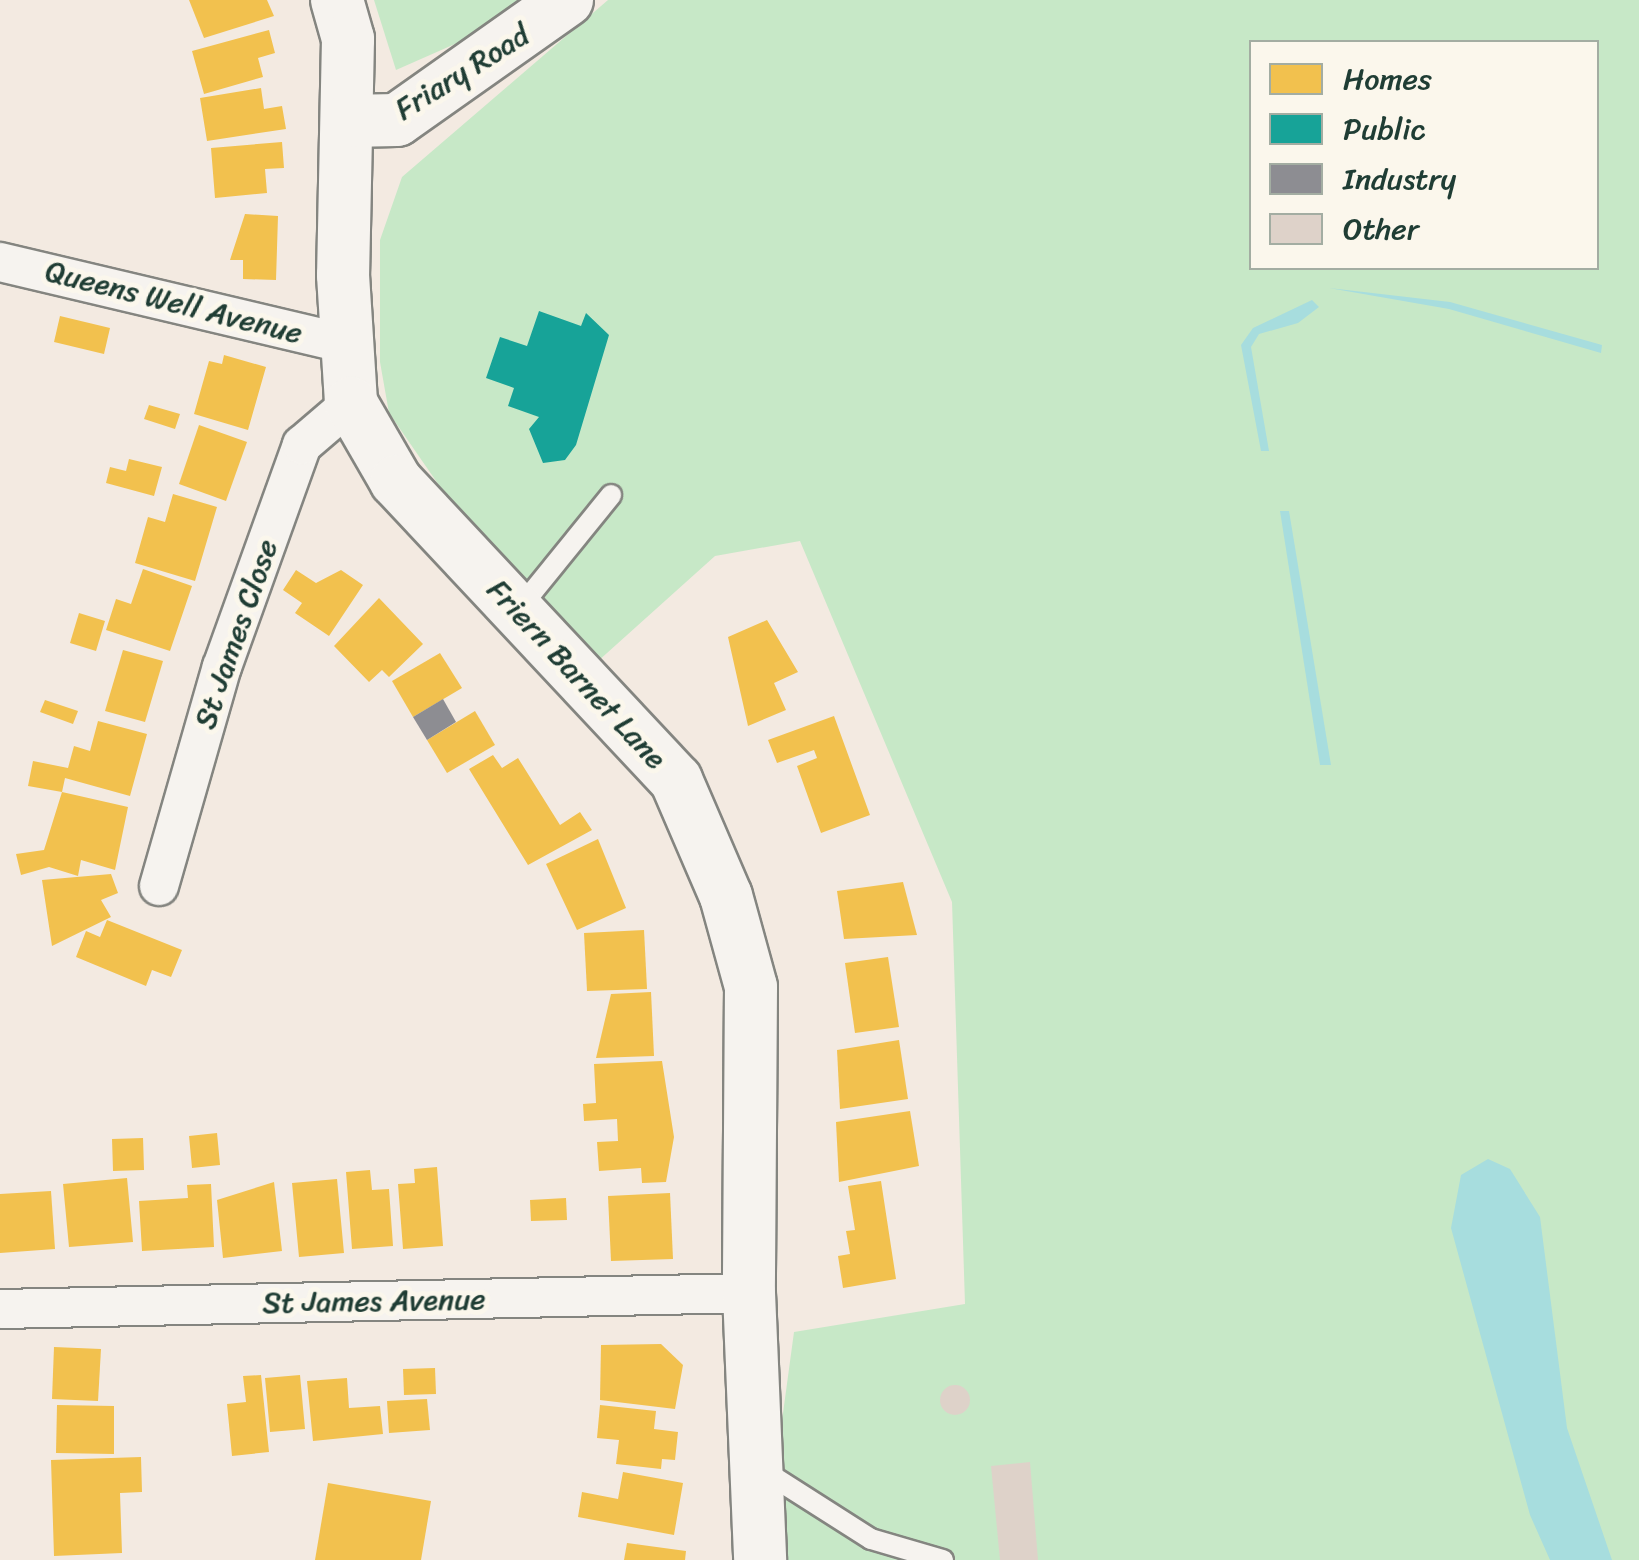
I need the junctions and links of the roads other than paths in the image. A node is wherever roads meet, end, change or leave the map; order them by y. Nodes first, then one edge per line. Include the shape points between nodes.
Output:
1 (338, 0) edge
2 (567, 0) edge
3 (348, 121) junction
4 (0, 262) edge
5 (347, 344) junction
6 (351, 403) junction
7 (611, 495) dead end
8 (517, 611) junction
9 (159, 886) dead end
10 (749, 1294) junction
11 (0, 1309) edge
12 (756, 1466) junction
13 (760, 1560) edge
14 (943, 1560) edge

1 - 3 main road, Friern Barnet Lane
2 - 3 main road, Friary Road via 397,120
3 - 5 main road, Friern Barnet Lane
4 - 5 street, Queens Well Avenue
5 - 6 main road, Friern Barnet Lane
6 - 8 main road, Friern Barnet Lane via 396,481
6 - 9 street, St James Close via 302,445 222,667
7 - 8 lane
8 - 10 main road, Friern Barnet Lane via 676,780 726,896 751,987
10 - 11 street, St James Avenue
10 - 12 main road, Friern Barnet Lane
12 - 13 main road, Friern Barnet Lane
12 - 14 lane via 871,1539

